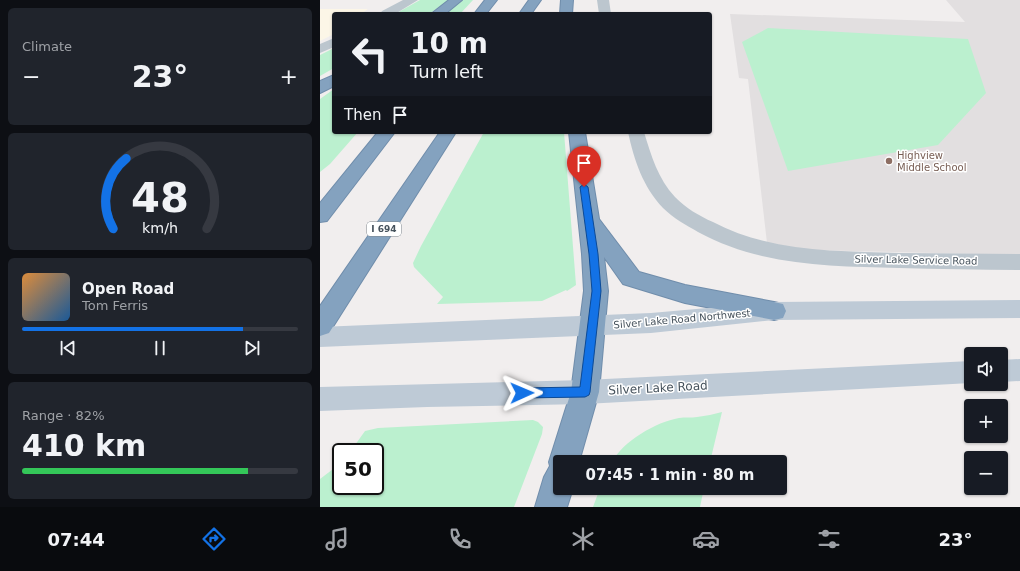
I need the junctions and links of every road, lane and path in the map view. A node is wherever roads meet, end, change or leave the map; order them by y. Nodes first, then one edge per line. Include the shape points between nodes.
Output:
1 (412, 0) edge
2 (456, 0) edge
3 (491, 0) edge
4 (535, 0) edge
5 (567, 0) edge
6 (603, 0) edge
7 (390, 12) edge
8 (440, 12) edge
9 (482, 12) edge
10 (526, 12) edge
11 (566, 12) edge
12 (605, 12) edge
13 (332, 43) edge
14 (320, 50) edge
15 (332, 80) edge
16 (320, 88) edge
17 (385, 134) edge
18 (447, 134) edge
19 (577, 134) edge
20 (637, 134) edge
21 (320, 216) edge
22 (589, 221) junction
23 (1020, 262) edge
24 (1020, 309) edge
25 (774, 311) junction
26 (320, 326) edge
27 (593, 326) junction
28 (320, 337) edge
29 (1020, 370) edge
30 (1008, 371) edge
31 (964, 372) edge
32 (585, 392) junction
33 (320, 399) edge
34 (566, 455) edge
35 (555, 495) edge
36 (551, 507) edge

1 - 7 street
2 - 8 highway
3 - 9 highway
4 - 10 highway
5 - 11 highway
6 - 12 street
13 - 14 street
15 - 16 highway
17 - 21 highway
18 - 26 highway, I 694
19 - 22 highway
20 - 23 street, Silver Lake Service Road via 644,163 656,186 668,200 683,214 711,232 737,242 775,253 813,258
22 - 25 highway via 631,278 685,294
22 - 27 highway via 596,291
24 - 25 main road, Silver Lake Road Northwest
25 - 27 main road, Silver Lake Road Northwest
27 - 28 main road, Silver Lake Road Northwest
27 - 32 highway
29 - 30 main road
31 - 32 main road, Silver Lake Road
32 - 33 main road, Silver Lake Road
32 - 34 highway
35 - 36 highway

